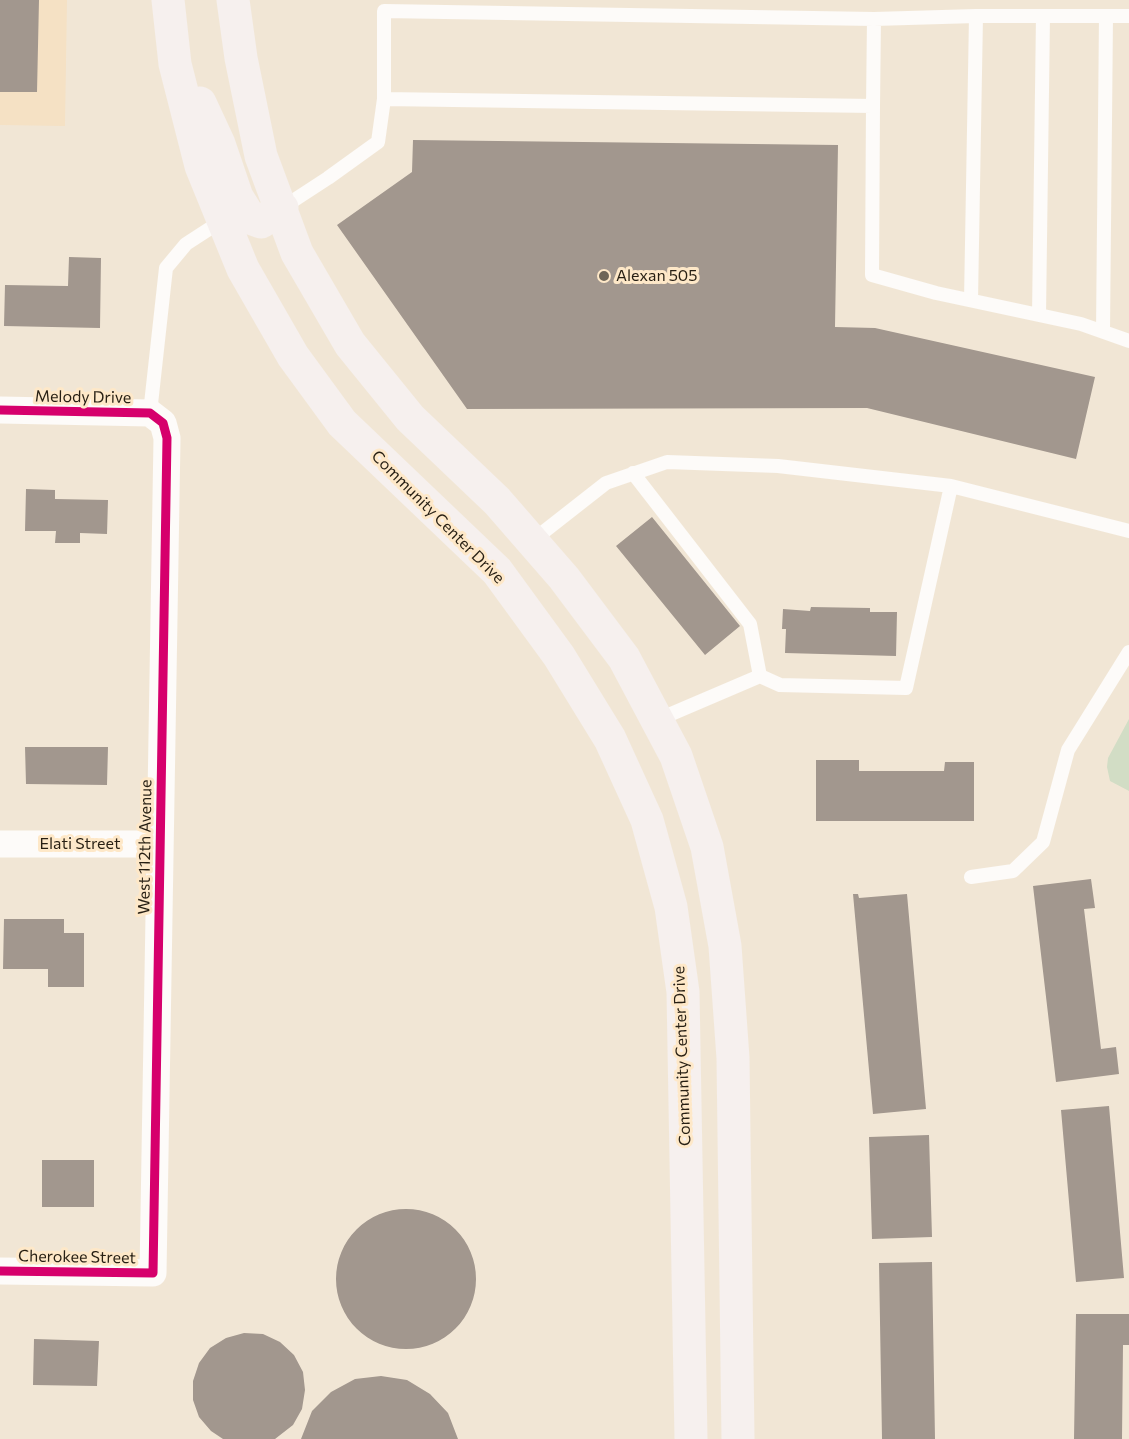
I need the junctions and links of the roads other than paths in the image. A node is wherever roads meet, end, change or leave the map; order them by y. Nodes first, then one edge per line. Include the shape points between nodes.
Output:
1 (168, 0) edge
2 (233, 0) edge
3 (976, 16) junction
4 (1043, 16) junction
5 (1106, 16) junction
6 (1129, 16) edge
7 (874, 19) junction
8 (174, 64) junction
9 (384, 99) junction
10 (873, 106) junction
11 (282, 208) junction
12 (223, 220) junction
13 (971, 300) junction
14 (1039, 315) junction
15 (1103, 331) junction
16 (1129, 341) edge
17 (0, 410) edge
18 (157, 418) junction
19 (633, 473) junction
20 (951, 486) junction
21 (1128, 527) edge
22 (532, 541) junction
23 (1129, 652) edge
24 (760, 676) junction
25 (657, 720) junction
26 (0, 844) edge
27 (160, 844) junction
28 (971, 877) dead end
29 (0, 1270) edge
30 (153, 1273) joint
31 (691, 1439) edge
32 (738, 1439) edge

1 - 8 main road, Community Center Drive
2 - 11 main road via 261,156
3 - 4 lane
3 - 7 lane
3 - 13 lane
4 - 5 lane
4 - 14 lane
5 - 6 lane
5 - 15 lane
7 - 9 lane via 384,12
7 - 10 lane
8 - 11 main road via 192,85 219,144 237,197 250,218 261,222
8 - 12 main road, Community Center Drive via 201,166
9 - 10 lane
9 - 11 lane via 378,142
10 - 13 lane via 872,275
11 - 22 main road via 297,253 350,344 410,418 497,501
12 - 18 lane via 186,244 166,268
12 - 31 main road, Community Center Drive via 243,269 292,356 342,423 497,571 560,656 610,739 647,820 671,907 683,992
13 - 14 lane
14 - 15 lane
15 - 16 lane
17 - 18 street, Melody Drive
18 - 27 street, West 112th Avenue via 167,438
19 - 20 lane via 667,462 756,465
19 - 22 lane via 606,483
19 - 24 lane via 750,624
20 - 21 lane
20 - 24 lane via 906,688 780,685
22 - 25 main road via 624,658
23 - 28 lane via 1068,750 1043,842 1013,871
24 - 25 lane
25 - 32 main road via 676,756 707,847 725,946 733,1058
26 - 27 street, Elati Street
27 - 30 street, West 112th Avenue
29 - 30 street, Cherokee Street

